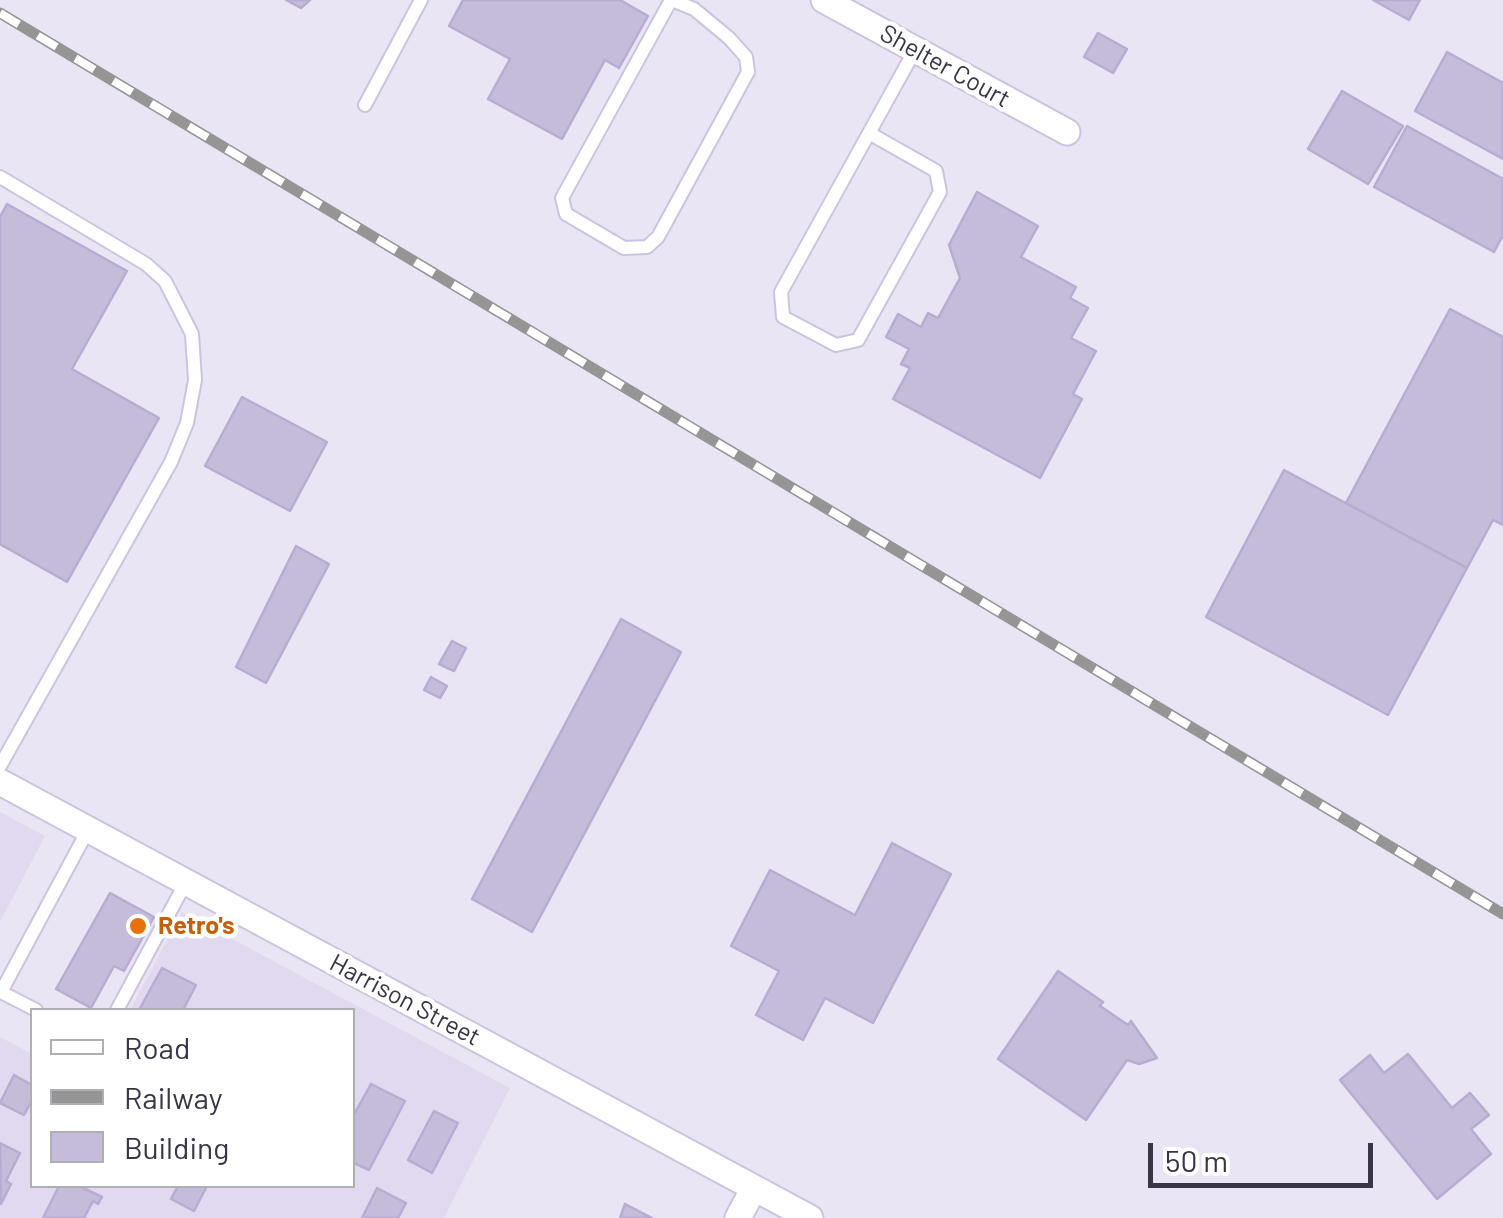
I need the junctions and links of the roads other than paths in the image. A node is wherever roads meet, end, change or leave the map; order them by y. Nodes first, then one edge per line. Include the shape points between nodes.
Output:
1 (421, 0) edge
2 (671, 0) edge
3 (824, 0) edge
4 (915, 50) junction
5 (365, 105) dead end
6 (1067, 132) dead end
7 (869, 133) junction
8 (0, 176) edge
9 (0, 766) edge
10 (0, 782) edge
11 (88, 830) junction
12 (186, 882) junction
13 (32, 1008) edge
14 (118, 1008) edge
15 (754, 1188) junction
16 (738, 1218) edge
17 (810, 1218) edge

1 - 5 lane
2 - 2 lane via 562,198 566,214 624,248 647,248 658,237 748,72 746,57 729,38
3 - 4 street, Shelter Court
4 - 6 street, Shelter Court
4 - 7 lane
7 - 7 lane via 781,292 782,317 836,346 858,340 940,192 936,171
8 - 9 lane via 165,281 192,334 195,380 171,462
10 - 11 street, Harrison Street
11 - 12 street, Harrison Street
11 - 13 lane via 1,992
12 - 14 lane
12 - 15 street, Harrison Street
15 - 16 street
15 - 17 street, Harrison Street

